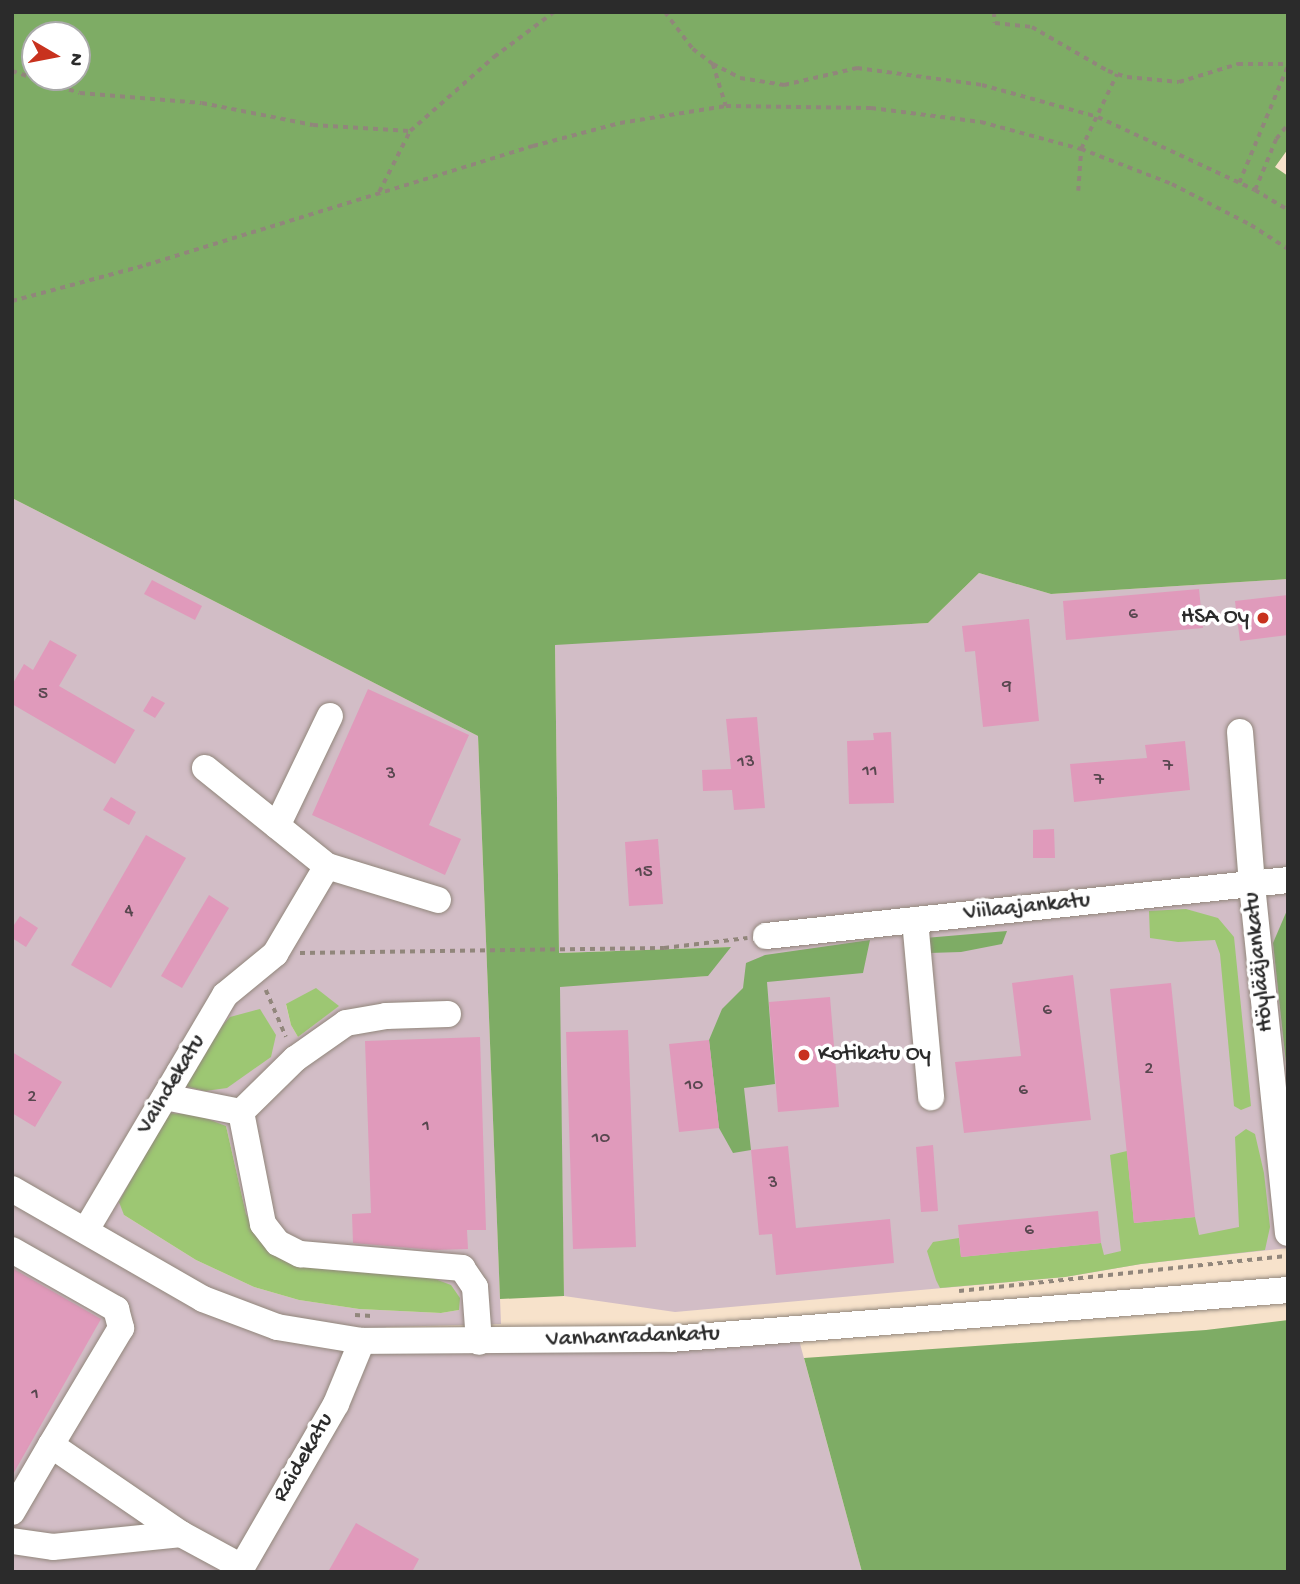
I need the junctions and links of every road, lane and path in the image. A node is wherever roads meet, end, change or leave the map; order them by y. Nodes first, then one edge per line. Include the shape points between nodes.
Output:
1 (554, 12) edge
2 (665, 12) edge
3 (994, 12) edge
4 (1288, 64) edge
5 (713, 65) junction
6 (12, 71) edge
7 (1118, 74) junction
8 (726, 106) junction
9 (1098, 117) junction
10 (1288, 124) edge
11 (410, 131) junction
12 (1080, 149) junction
13 (1239, 183) junction
14 (1255, 190) junction
15 (1078, 191) dead end
16 (379, 192) junction
17 (1288, 211) edge
18 (1288, 249) edge
19 (12, 301) edge
20 (330, 716) dead end
21 (1240, 733) dead end
22 (205, 768) dead end
23 (277, 826) junction
24 (327, 866) junction
25 (1288, 880) edge
26 (1252, 885) junction
27 (438, 900) dead end
28 (915, 920) junction
29 (766, 936) joint
30 (266, 961) junction
31 (448, 1014) dead end
32 (295, 1059) junction
33 (165, 1097) junction
34 (931, 1097) dead end
35 (241, 1112) junction
36 (12, 1189) edge
37 (86, 1230) junction
38 (1288, 1233) edge
39 (12, 1250) edge
40 (1288, 1256) edge
41 (1288, 1290) edge
42 (955, 1292) dead end
43 (346, 1315) dead end
44 (384, 1317) dead end
45 (362, 1341) junction
46 (479, 1342) junction
47 (51, 1445) junction
48 (12, 1513) edge
49 (181, 1534) junction
50 (12, 1541) edge
51 (240, 1569) edge

1 - 11 path via 494,57
2 - 5 path via 693,49
3 - 7 path via 995,23 1032,27
4 - 7 path via 1238,64 1179,82
4 - 13 path
5 - 8 path
5 - 9 path via 740,78 784,85 857,68 982,85
6 - 11 path via 80,93 202,103 313,125
7 - 9 path
8 - 12 path via 871,108 981,122
8 - 16 path via 620,123
9 - 12 path
9 - 13 path
10 - 14 path via 1276,139
11 - 16 path
12 - 15 path
12 - 18 path via 1172,184
13 - 14 path
14 - 17 path
16 - 19 path via 146,265
20 - 23 street
21 - 26 street, Höylääjankatu
22 - 23 street
23 - 24 street
24 - 27 street
24 - 30 street, Vaihdekatu
25 - 26 street, Viilaajankatu
26 - 28 street, Viilaajankatu
26 - 38 street, Höylääjankatu
28 - 29 street, Viilaajankatu
28 - 34 street
29 - 30 path via 664,948
30 - 32 path
30 - 33 street, Vaihdekatu via 225,995
31 - 32 street via 346,1023
32 - 35 street
33 - 35 street
33 - 37 street, Vaihdekatu
35 - 46 street via 263,1224 278,1243 300,1254 462,1268 475,1287
36 - 37 street, Vanhanradankatu
37 - 45 street, Vanhanradankatu via 202,1299 278,1327
39 - 47 street via 116,1309 121,1328
40 - 42 path
41 - 46 street, Vanhanradankatu via 670,1339
43 - 44 path
45 - 46 street, Vanhanradankatu
45 - 51 street, Raidekatu via 336,1404
47 - 48 street
47 - 49 street
49 - 50 street via 53,1547
49 - 51 street

